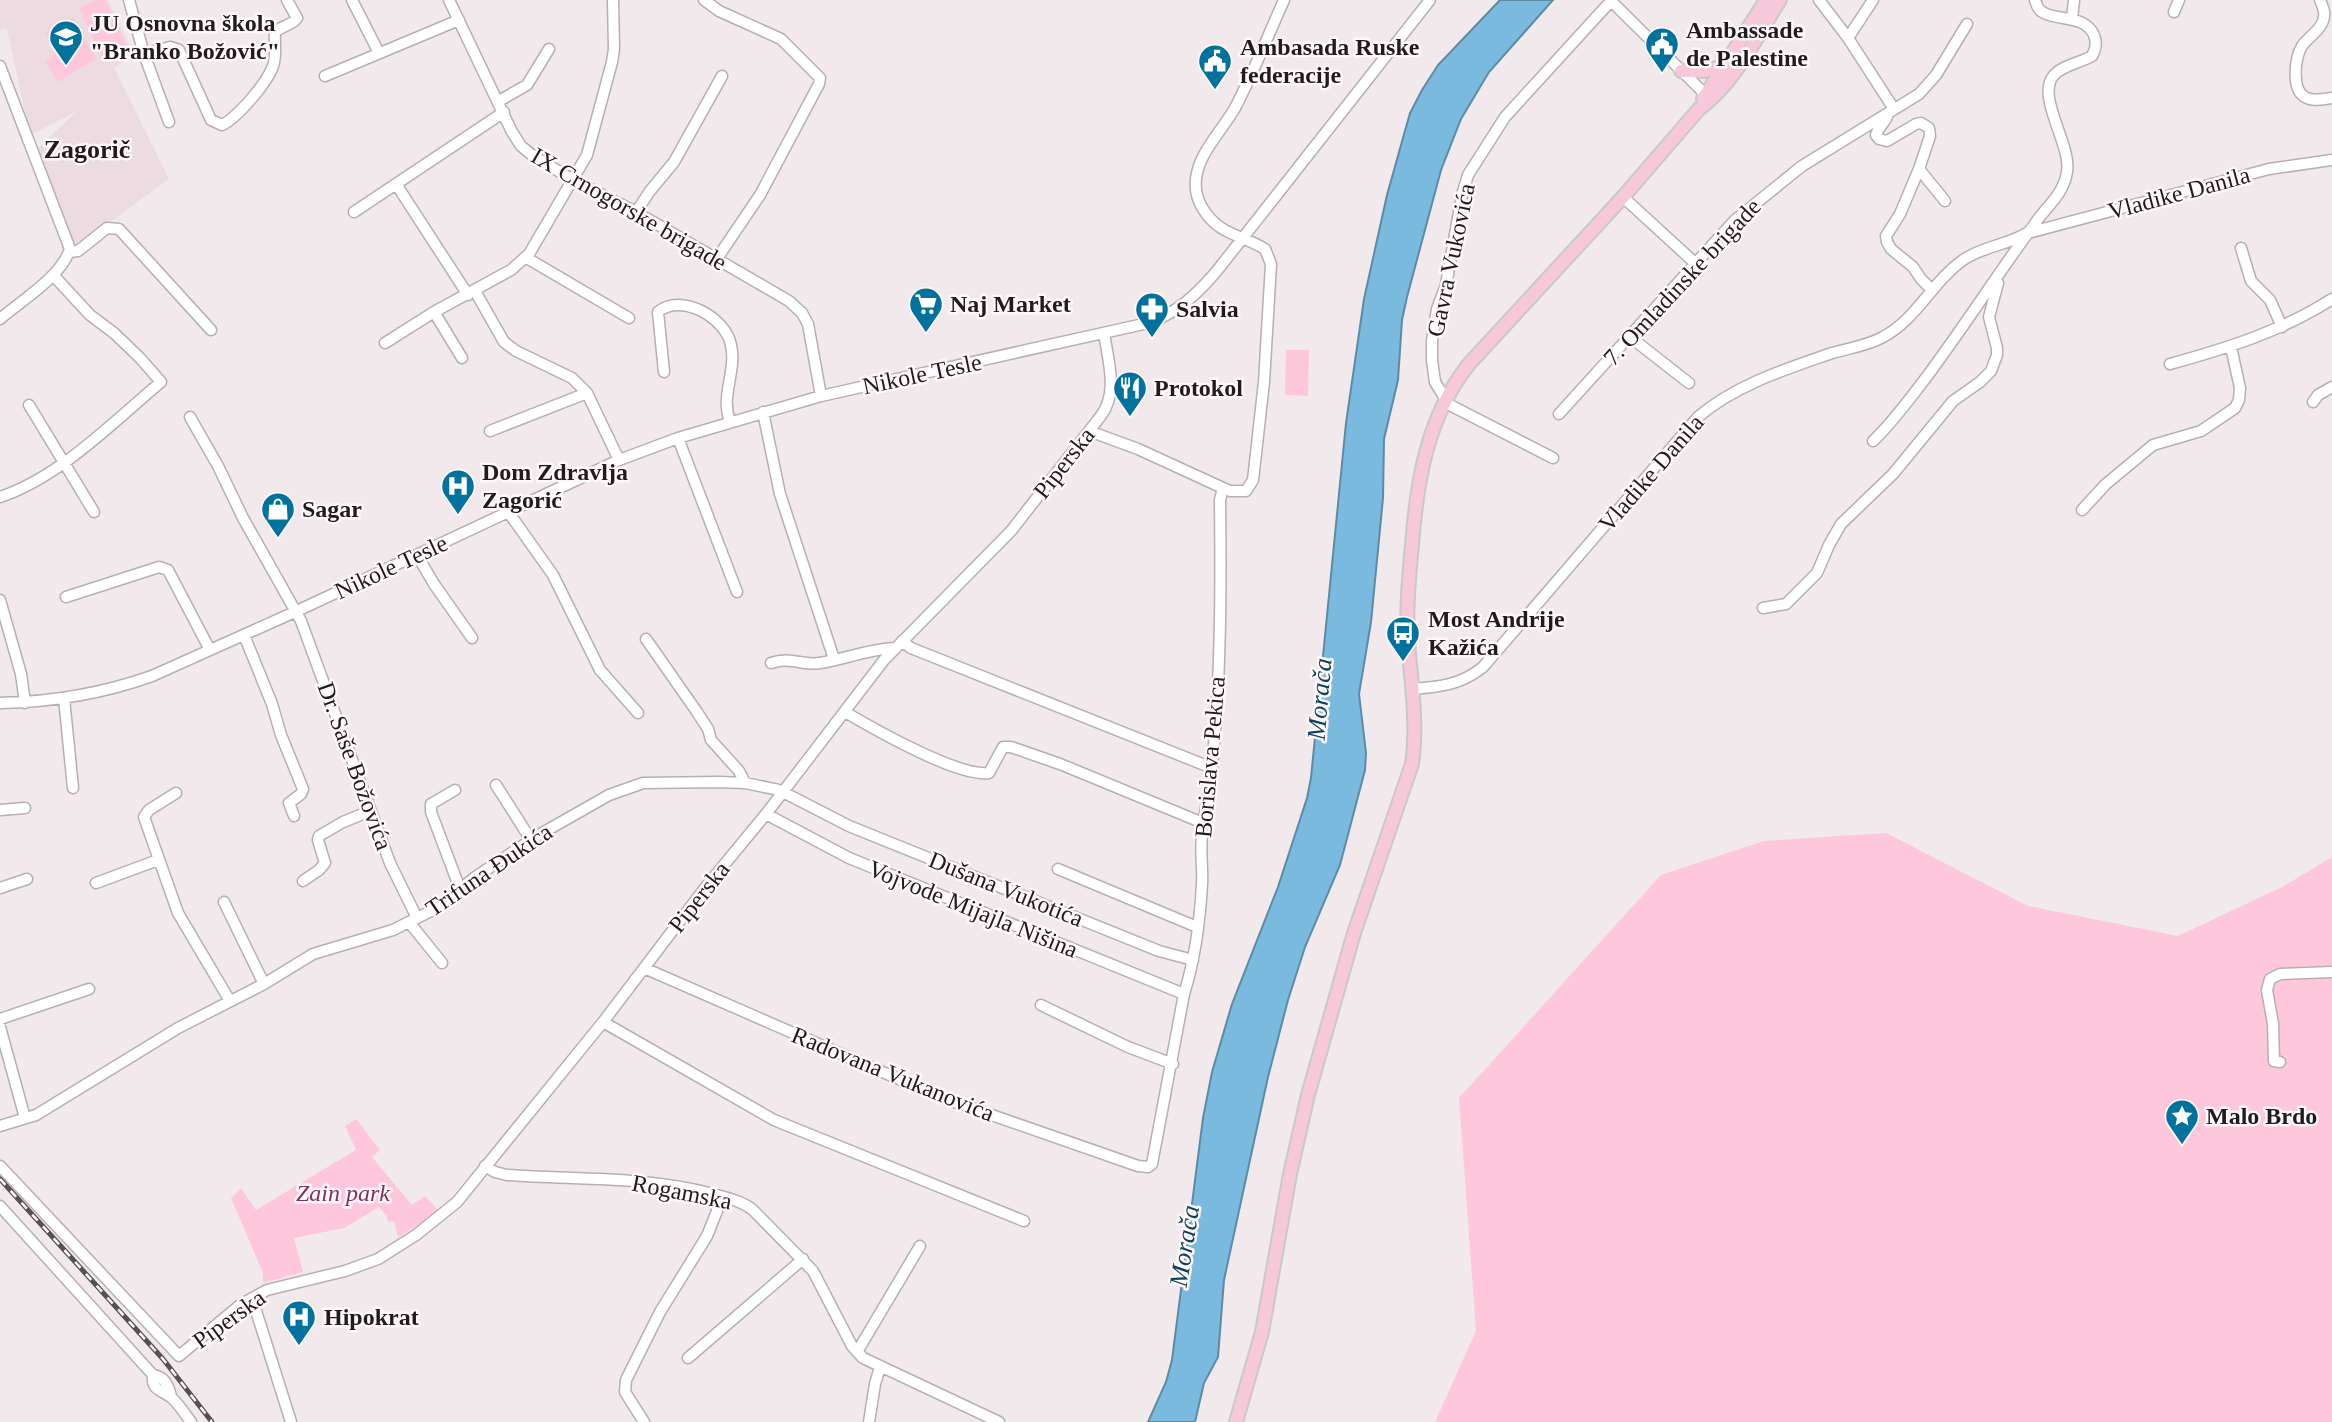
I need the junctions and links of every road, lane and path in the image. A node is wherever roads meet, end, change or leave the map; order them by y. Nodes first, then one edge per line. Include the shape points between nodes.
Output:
1 (130, 0) edge
2 (287, 0) edge
3 (352, 0) edge
4 (449, 0) edge
5 (613, 0) edge
6 (704, 0) edge
7 (1284, 0) edge
8 (1430, 0) edge
9 (1766, 0) edge
10 (1780, 0) edge
11 (1819, 0) edge
12 (1872, 0) edge
13 (2074, 0) edge
14 (2179, 0) edge
15 (2320, 0) edge
16 (1610, 1) edge
17 (2036, 4) edge
18 (2174, 12) dead end
19 (2072, 19) junction
20 (459, 20) junction
21 (1967, 24) dead end
22 (1848, 38) junction
23 (549, 49) dead end
24 (379, 53) junction
25 (144, 54) junction
26 (0, 66) edge
27 (1725, 66) junction
28 (1681, 71) junction
29 (325, 76) dead end
30 (722, 76) dead end
31 (1708, 97) junction
32 (2332, 97) edge
33 (499, 101) junction
34 (1891, 111) junction
35 (504, 112) junction
36 (169, 122) dead end
37 (2332, 160) edge
38 (1919, 169) junction
39 (573, 180) junction
40 (396, 184) junction
41 (1623, 197) junction
42 (1945, 201) dead end
43 (354, 212) dead end
44 (636, 212) junction
45 (2028, 233) junction
46 (1242, 240) junction
47 (2241, 248) dead end
48 (69, 252) junction
49 (525, 257) junction
50 (716, 260) junction
51 (1695, 263) junction
52 (2003, 265) junction
53 (53, 275) junction
54 (1932, 290) junction
55 (471, 293) junction
56 (2332, 299) edge
57 (434, 313) junction
58 (629, 318) dead end
59 (0, 319) edge
60 (2282, 327) junction
61 (211, 330) dead end
62 (1104, 333) junction
63 (1629, 335) junction
64 (384, 343) dead end
65 (2231, 347) junction
66 (462, 358) dead end
67 (2170, 364) dead end
68 (664, 372) dead end
69 (1689, 383) dead end
70 (2332, 387) edge
71 (587, 393) junction
72 (821, 397) junction
73 (1445, 401) junction
74 (2313, 402) dead end
75 (29, 405) dead end
76 (763, 412) junction
77 (1559, 414) dead end
78 (190, 417) dead end
79 (730, 421) junction
80 (490, 431) dead end
81 (1089, 431) junction
82 (678, 438) junction
83 (1873, 441) dead end
84 (1553, 458) dead end
85 (619, 460) junction
86 (64, 462) junction
87 (1223, 488) junction
88 (0, 497) edge
89 (2082, 510) dead end
90 (94, 512) dead end
91 (509, 513) junction
92 (417, 555) junction
93 (737, 592) dead end
94 (66, 597) dead end
95 (0, 600) edge
96 (1763, 608) dead end
97 (297, 611) junction
98 (244, 635) junction
99 (472, 638) dead end
100 (646, 639) dead end
101 (898, 645) junction
102 (210, 650) junction
103 (834, 659) junction
104 (771, 663) dead end
105 (1412, 689) junction
106 (64, 698) junction
107 (0, 703) edge
108 (25, 703) junction
109 (845, 712) junction
110 (638, 713) dead end
111 (1212, 768) junction
112 (745, 783) junction
113 (495, 785) dead end
114 (73, 788) dead end
115 (455, 790) dead end
116 (783, 792) junction
117 (176, 793) dead end
118 (24, 808) dead end
119 (0, 810) edge
120 (370, 811) junction
121 (766, 814) junction
122 (294, 816) dead end
123 (1203, 823) junction
124 (531, 840) junction
125 (158, 860) junction
126 (1058, 869) dead end
127 (27, 879) dead end
128 (303, 881) dead end
129 (96, 883) dead end
130 (0, 888) edge
131 (460, 890) junction
132 (224, 902) dead end
133 (413, 920) junction
134 (1197, 927) junction
135 (1193, 960) junction
136 (442, 963) dead end
137 (643, 968) junction
138 (2332, 971) edge
139 (264, 984) junction
140 (89, 989) dead end
141 (1184, 995) junction
142 (230, 1000) junction
143 (1041, 1005) dead end
144 (0, 1019) edge
145 (603, 1022) junction
146 (0, 1027) edge
147 (2280, 1062) dead end
148 (1172, 1064) junction
149 (25, 1118) junction
150 (0, 1126) edge
151 (0, 1166) edge
152 (485, 1166) junction
153 (1148, 1167) joint
154 (717, 1195) junction
155 (0, 1206) edge
156 (1024, 1222) dead end
157 (920, 1246) dead end
158 (803, 1259) junction
159 (252, 1298) junction
160 (857, 1352) junction
161 (688, 1358) dead end
162 (880, 1367) junction
163 (191, 1422) edge
164 (291, 1422) edge
165 (644, 1422) edge
166 (869, 1422) edge
167 (999, 1422) edge
168 (1236, 1422) edge

1 - 25 street
2 - 25 street via 297,18 275,33 275,62 267,79 230,120 219,125 211,120 179,50 170,47
3 - 24 street
4 - 20 street, IX Crnogorske brigade
5 - 39 street via 612,62 593,140
6 - 50 street via 781,39 820,78 760,195
7 - 46 street via 1235,107 1196,175 1197,197 1204,211 1215,224
8 - 46 street, Nikole Tesle
9 - 27 main road
10 - 31 main road via 1739,63
11 - 22 street
12 - 22 street
13 - 19 street
14 - 18 street
15 - 32 street via 2324,17 2299,52 2298,89 2310,99
16 - 28 street
16 - 73 street, Gavra Vukovića via 1505,117 1468,175 1432,341 1435,382
17 - 19 street via 2053,16
19 - 45 street via 2091,29 2096,45 2092,56 2060,70 2050,81 2049,97 2066,150 2067,171 2061,191
20 - 24 street
20 - 33 street, IX Crnogorske brigade
21 - 34 street, 7. Omladinske brigade via 1926,88
22 - 34 street
23 - 33 street via 527,85
24 - 29 street
25 - 36 street
26 - 48 street
27 - 28 main road
27 - 31 main road
28 - 31 street
30 - 44 street via 674,162
31 - 41 main road
33 - 35 street, IX Crnogorske brigade
34 - 38 street via 1877,131 1882,141 1916,124 1929,128
34 - 51 street, 7. Omladinske brigade via 1801,166 1734,221
35 - 39 street, IX Crnogorske brigade via 521,146
35 - 40 street
37 - 45 street, Vladike Danila via 2269,169
38 - 42 street
38 - 54 street via 1886,236 1891,249
39 - 44 street, IX Crnogorske brigade
39 - 49 street
40 - 43 street
40 - 55 street
41 - 51 street
41 - 73 main road via 1469,364
44 - 50 street, IX Crnogorske brigade
45 - 52 street
45 - 54 street, Vladike Danila via 1976,252
46 - 62 street, Nikole Tesle via 1201,289 1175,311
46 - 87 street via 1265,249 1271,260 1264,382 1252,485 1246,492
47 - 60 street via 2251,281 2270,300
48 - 53 street
48 - 61 street via 78,251 107,228 119,229
49 - 55 street
49 - 58 street
50 - 72 street, IX Crnogorske brigade via 780,295 802,313
51 - 63 street, 7. Omladinske brigade
52 - 83 street via 1946,351
52 - 96 street via 1989,317 1997,348 1991,371 1953,401 1893,474 1841,524 1817,573 1786,604
53 - 59 street
53 - 86 street via 161,382
54 - 105 street, Vladike Danila via 1908,321 1882,338 1760,380 1709,407 1483,667 1449,686
55 - 57 street
55 - 71 street via 505,342 572,378
56 - 60 street
57 - 64 street
57 - 66 street
60 - 65 street
62 - 72 street, Nikole Tesle
62 - 81 street, Piperska via 1111,391 1105,411
63 - 69 street
63 - 77 street, 7. Omladinske brigade
65 - 67 street
65 - 89 street via 2240,388 2235,408 2201,431 2153,444
68 - 79 street via 658,312 664,307 684,306 711,315 732,345 726,405
70 - 74 street
71 - 80 street
71 - 85 street
72 - 76 street, Nikole Tesle
73 - 84 street
73 - 105 main road via 1427,446 1415,504 1408,604
75 - 86 street
76 - 79 street, Nikole Tesle
76 - 103 street via 780,494
78 - 97 street, Dr. Saše Božovića
79 - 82 street, Nikole Tesle
81 - 87 street
81 - 101 street, Piperska via 1011,531
82 - 85 street, Nikole Tesle
82 - 93 street
85 - 91 street, Nikole Tesle
86 - 88 street
86 - 90 street
87 - 111 street, Borislava Pekica
91 - 92 street, Nikole Tesle
91 - 110 street via 553,575 600,670
92 - 97 street, Nikole Tesle
92 - 99 street
94 - 102 street via 164,567
95 - 108 street
97 - 98 street, Nikole Tesle
97 - 120 street, Dr. Saše Božovića
98 - 102 street, Nikole Tesle
98 - 122 street via 303,789 289,803
100 - 112 street via 711,740
101 - 103 street
101 - 109 street, Piperska
101 - 111 street
102 - 106 street, Nikole Tesle via 130,684
103 - 104 street via 816,664 787,659
105 - 168 main road via 1410,772 1354,933 1308,1094 1263,1328
106 - 108 street, Nikole Tesle
106 - 114 street
107 - 108 street, Nikole Tesle
109 - 116 street, Piperska
109 - 123 street via 938,760 979,773 989,773 1003,747 1011,747
111 - 123 street, Borislava Pekica
112 - 116 street, Trifuna Đukića
112 - 124 street, Trifuna Đukića via 631,786
113 - 124 street
115 - 131 street via 431,804 430,812
116 - 121 street, Piperska
116 - 135 street, Dušana Vukotića via 849,826 1160,951
117 - 125 street via 144,817
118 - 119 street
120 - 128 street via 319,836 325,863
120 - 133 street, Dr. Saše Božovića
121 - 137 street, Piperska
121 - 141 street, Vojvode Mijajla Nišina via 860,863
123 - 134 street, Borislava Pekica
124 - 131 street, Trifuna Đukića
125 - 129 street
125 - 142 street via 178,913
126 - 134 street
127 - 130 street
131 - 133 street, Trifuna Đukića
132 - 139 street
133 - 136 street, Dr. Saše Božovića
133 - 139 street, Trifuna Đukića via 313,954
134 - 135 street, Borislava Pekica
135 - 141 street, Borislava Pekica
137 - 145 street, Piperska
137 - 153 street, Radovana Vukanovića via 940,1097
138 - 147 street via 2280,974 2270,979 2267,990 2274,1061
139 - 142 street, Trifuna Đukića
140 - 144 street
141 - 148 street, Borislava Pekica
142 - 149 street, Trifuna Đukića
143 - 148 street
145 - 152 street, Piperska
145 - 156 street via 774,1120
146 - 149 street
148 - 153 street, Borislava Pekica via 1154,1159
149 - 150 street, Trifuna Đukića
151 - 159 street, Piperska via 177,1358
152 - 154 street, Rogamska via 499,1174 652,1182
152 - 159 street, Piperska via 457,1202 394,1250 359,1267 267,1290
154 - 158 street, Rogamska via 748,1206
154 - 165 street via 717,1211 707,1236 660,1312 626,1380 625,1392
155 - 163 street via 153,1375 157,1389 171,1396
157 - 160 street
158 - 160 street, Rogamska
158 - 161 street
159 - 164 street
160 - 162 street, Rogamska
162 - 166 street
162 - 167 street, Rogamska

